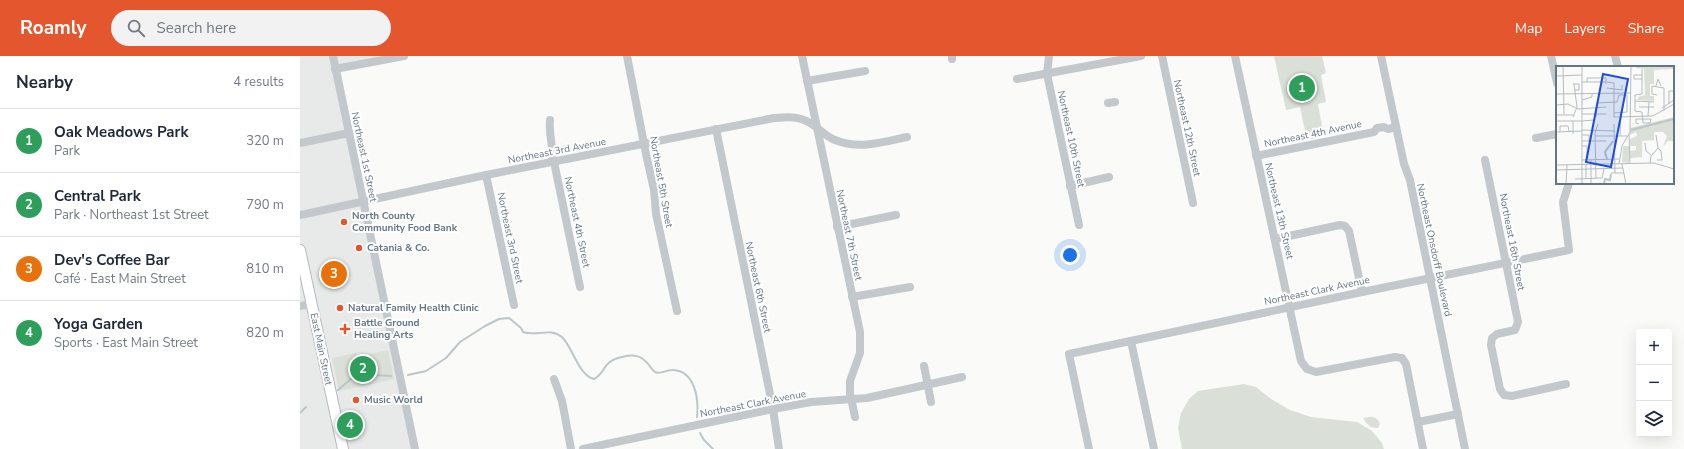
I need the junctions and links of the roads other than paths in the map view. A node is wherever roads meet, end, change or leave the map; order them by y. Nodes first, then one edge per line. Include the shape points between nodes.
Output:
1 (333, 56) edge
2 (404, 56) edge
3 (627, 56) edge
4 (802, 56) edge
5 (1049, 56) edge
6 (1141, 56) edge
7 (1162, 56) edge
8 (1235, 56) edge
9 (1382, 56) edge
10 (1551, 56) edge
11 (1615, 56) edge
12 (1618, 66) edge
13 (335, 69) junction
14 (865, 71) dead end
15 (1047, 74) junction
16 (1556, 78) edge
17 (1017, 79) dead end
18 (807, 81) junction
19 (550, 120) dead end
20 (1392, 128) junction
21 (716, 129) junction
22 (818, 129) junction
23 (349, 133) junction
24 (1556, 134) edge
25 (907, 137) dead end
26 (1536, 138) dead end
27 (300, 143) edge
28 (644, 143) junction
29 (1256, 156) junction
30 (1485, 160) dead end
31 (552, 162) junction
32 (486, 175) junction
33 (1109, 177) dead end
34 (1569, 184) edge
35 (1070, 186) junction
36 (363, 201) junction
37 (1192, 203) dead end
38 (896, 215) dead end
39 (300, 216) edge
40 (1079, 225) dead end
41 (837, 227) junction
42 (1276, 238) junction
43 (300, 250) edge
44 (1506, 262) junction
45 (1430, 278) junction
46 (580, 287) dead end
47 (910, 287) dead end
48 (1362, 292) junction
49 (852, 298) junction
50 (312, 304) junction
51 (514, 305) dead end
52 (300, 306) edge
53 (1289, 307) junction
54 (676, 311) dead end
55 (1131, 341) junction
56 (924, 366) dead end
57 (962, 377) dead end
58 (554, 380) dead end
59 (927, 384) junction
60 (1566, 384) dead end
61 (852, 400) junction
62 (931, 402) dead end
63 (773, 409) junction
64 (1458, 414) junction
65 (855, 417) dead end
66 (1418, 422) junction
67 (342, 449) edge
68 (415, 449) edge
69 (571, 449) edge
70 (583, 449) edge
71 (779, 449) edge
72 (1089, 449) edge
73 (1154, 449) edge
74 (1424, 449) edge
75 (1465, 449) edge

1 - 13 street, Northeast 1st Street
2 - 13 street
3 - 28 street, Northeast 5th Street
4 - 18 street, Northeast 7th Street
5 - 15 street, Northeast 10th Street
6 - 15 street
7 - 37 street, Northeast 12th Street
8 - 29 street, Northeast 13th Street
9 - 20 street, Northeast Onsdorff Boulevard
10 - 16 street
11 - 12 street
13 - 23 street, Northeast 1st Street
14 - 18 street
15 - 17 street
15 - 35 street, Northeast 10th Street
18 - 22 street, Northeast 7th Street
19 - 31 street, Northeast 4th Street
20 - 29 street, Northeast 4th Avenue via 1385,133 1374,132
20 - 45 street, Northeast Onsdorff Boulevard via 1410,180
21 - 22 street, Northeast 3rd Avenue via 785,117 803,120
21 - 28 street, Northeast 3rd Avenue
21 - 63 street, Northeast 6th Street
22 - 25 street, Northeast 3rd Avenue via 835,140 857,145 878,144
22 - 41 street, Northeast 7th Street
23 - 27 street
23 - 36 street, Northeast 1st Street
24 - 26 street
28 - 31 street, Northeast 3rd Avenue
28 - 54 street, Northeast 5th Street
29 - 42 street, Northeast 13th Street
30 - 44 street, Northeast 16th Street
31 - 32 street, Northeast 3rd Avenue
31 - 46 street, Northeast 4th Street
32 - 36 street, Northeast 3rd Avenue
32 - 51 street, Northeast 3rd Street
33 - 35 street
34 - 44 street, Northeast Clark Avenue via 1563,202 1569,250
35 - 40 street, Northeast 10th Street
36 - 39 street, Northeast 3rd Avenue
36 - 68 street, Northeast 1st Street
38 - 41 street
41 - 49 street, Northeast 7th Street
42 - 48 street via 1345,226 1350,231
42 - 53 street, Northeast 13th Street
43 - 50 main road, East Main Street
44 - 45 street, Northeast Clark Avenue
44 - 60 street, Northeast 16th Street via 1518,322 1517,328 1492,338 1491,345 1500,389 1504,395 1512,396
45 - 48 street, Northeast Clark Avenue
45 - 64 street, Northeast Onsdorff Boulevard
47 - 49 street
48 - 53 street, Northeast Clark Avenue
49 - 61 street, Northeast 7th Street via 861,347 850,381
50 - 52 street
50 - 67 main road, East Main Street
53 - 55 street, Northeast Clark Avenue
53 - 66 street, Northeast 13th Street via 1300,356 1312,371 1322,372 1395,357 1402,358 1406,364
55 - 72 street, Northeast Clark Avenue via 1069,354
55 - 73 street
56 - 59 street
57 - 59 street, Northeast Clark Avenue
58 - 69 street via 562,401
59 - 61 street, Northeast Clark Avenue
59 - 62 street
61 - 63 street, Northeast Clark Avenue via 811,402
61 - 65 street, Northeast 7th Street
63 - 70 street, Northeast Clark Avenue
63 - 71 street, Northeast 6th Street
64 - 66 street
64 - 75 street, Northeast Onsdorff Boulevard
66 - 74 street

